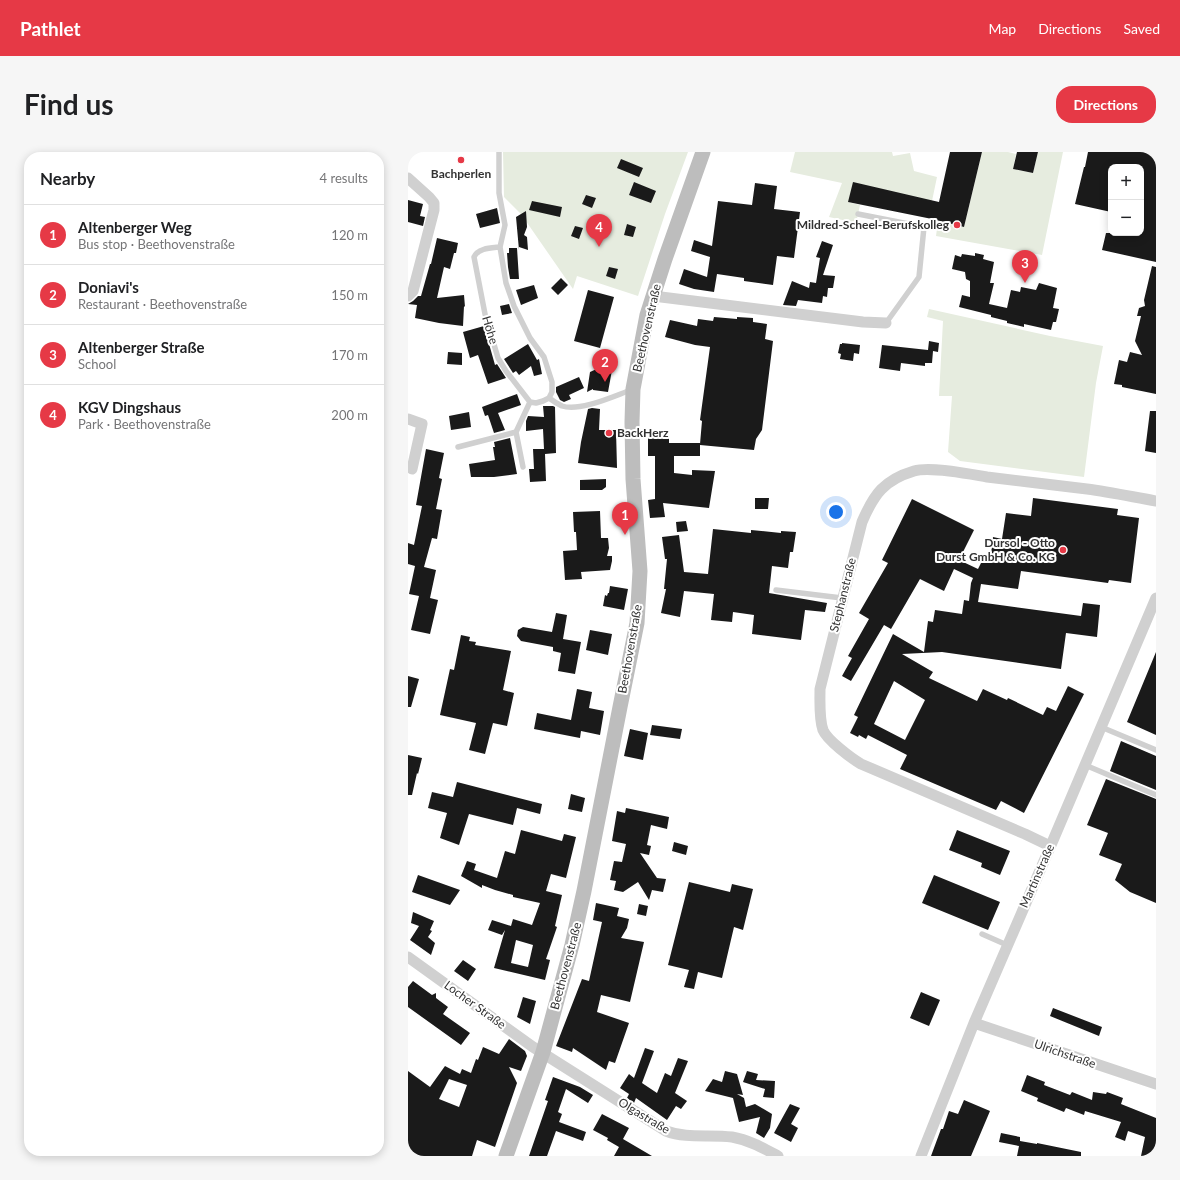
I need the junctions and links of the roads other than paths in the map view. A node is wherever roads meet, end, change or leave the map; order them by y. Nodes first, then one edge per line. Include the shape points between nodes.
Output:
1 (499, 152) edge
2 (703, 152) edge
3 (408, 178) edge
4 (858, 214) dead end
5 (500, 246) junction
6 (408, 296) edge
7 (653, 296) junction
8 (886, 323) joint
9 (633, 389) junction
10 (549, 398) junction
11 (530, 402) junction
12 (408, 419) edge
13 (516, 432) junction
14 (458, 447) dead end
15 (523, 467) dead end
16 (412, 470) dead end
17 (1156, 501) edge
18 (776, 590) dead end
19 (842, 598) junction
20 (1155, 601) edge
21 (1101, 727) junction
22 (1156, 750) edge
23 (1085, 765) junction
24 (1156, 795) edge
25 (1050, 846) junction
26 (982, 934) dead end
27 (1007, 945) junction
28 (408, 957) edge
29 (974, 1023) junction
30 (543, 1052) junction
31 (1156, 1084) edge
32 (506, 1156) edge
33 (778, 1156) edge
34 (921, 1156) edge

1 - 5 lane via 499,193 505,224
2 - 7 main road, Beethovenstraße
3 - 6 street via 434,203 413,291
4 - 8 lane via 924,227 919,277
5 - 10 lane via 509,292 530,338 544,358 552,382
5 - 11 lane, Höhe via 478,251 474,261 485,314 498,358
7 - 8 street
7 - 9 main road, Beethovenstraße
9 - 10 lane via 591,404 574,407 561,406
9 - 30 main road, Beethovenstraße via 633,479 640,571 638,615 583,896
10 - 11 lane via 543,402
11 - 13 lane
12 - 16 street via 422,424
13 - 14 lane
13 - 15 lane
17 - 19 street, Stephanstraße via 1088,489 916,470 891,481 870,503 862,522
18 - 19 lane
19 - 25 street, Stephanstraße via 820,689 823,732 861,764
20 - 21 street, Martinstraße
21 - 22 lane
21 - 23 street, Martinstraße
23 - 24 lane
23 - 25 street, Martinstraße
25 - 27 street, Martinstraße
26 - 27 lane
27 - 29 street, Martinstraße
28 - 30 street, Locher Straße
29 - 31 street, Ulrichstraße
29 - 34 street, Martinstraße
30 - 32 main road, Beethovenstraße
30 - 33 street, Olgastraße via 666,1131 690,1136 745,1140

